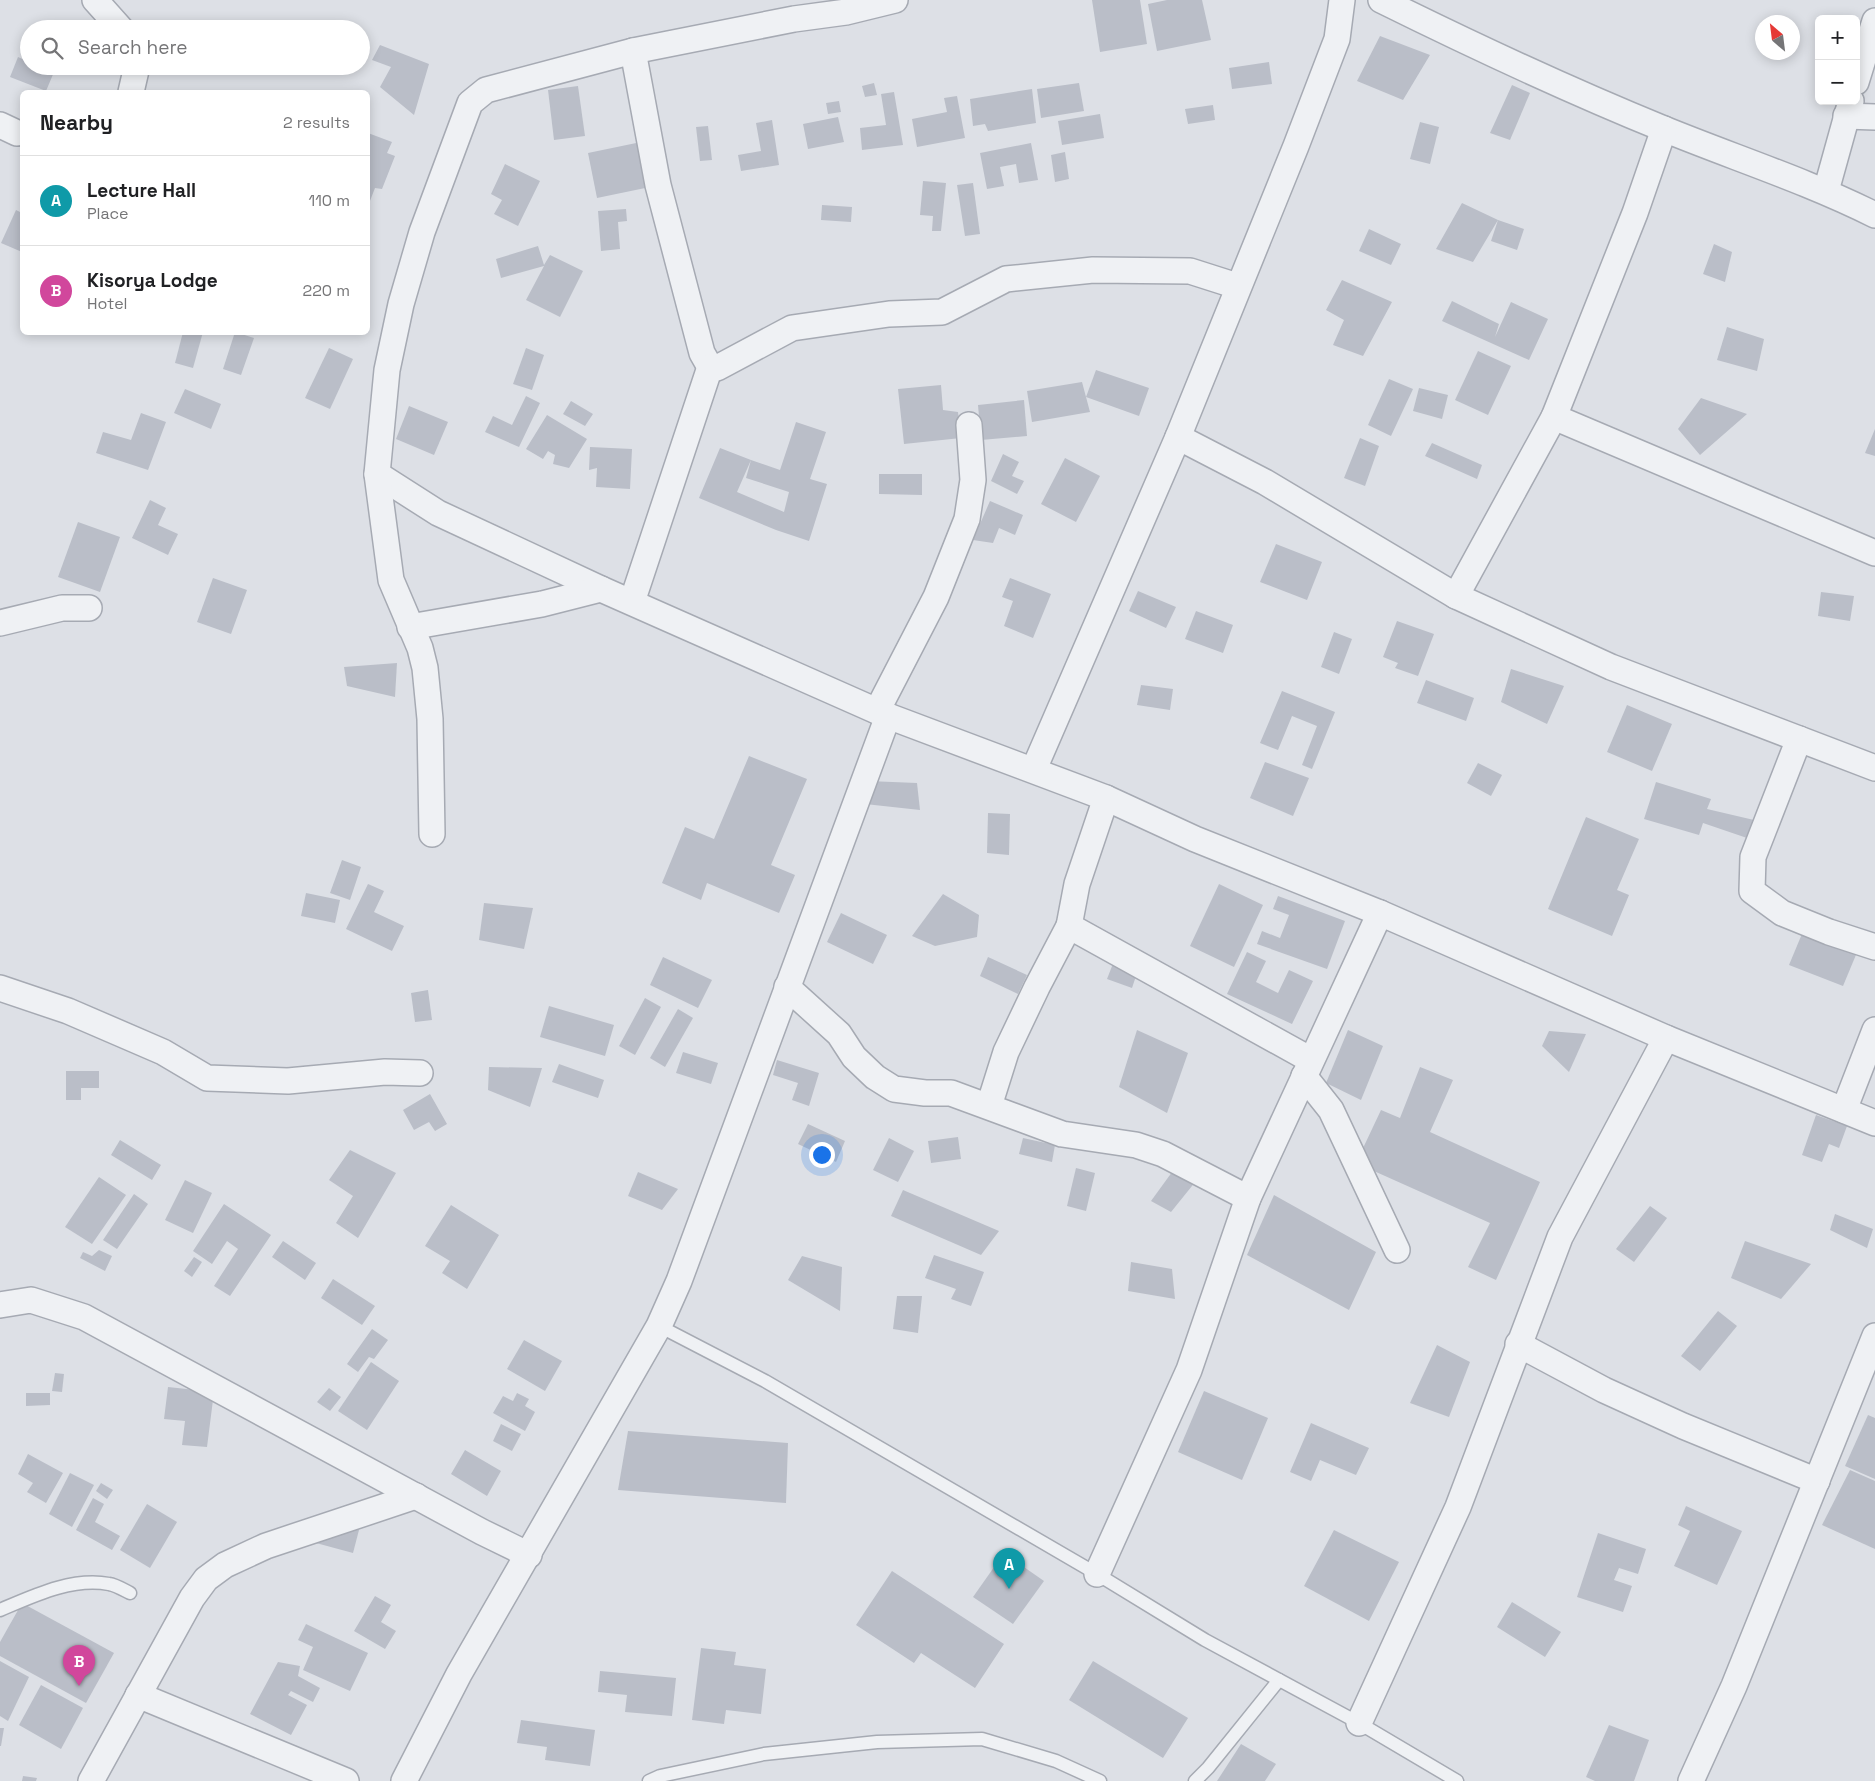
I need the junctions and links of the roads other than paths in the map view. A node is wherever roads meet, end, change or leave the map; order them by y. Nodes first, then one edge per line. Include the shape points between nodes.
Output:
1 (95, 0) edge
2 (1342, 0) edge
3 (1381, 0) edge
4 (881, 2) edge
5 (113, 20) edge
6 (1875, 21) edge
7 (634, 50) junction
8 (1860, 69) edge
9 (135, 75) edge
10 (131, 90) edge
11 (1848, 109) edge
12 (1875, 117) edge
13 (1664, 129) junction
14 (1826, 191) junction
15 (1875, 215) edge
16 (1237, 286) junction
17 (710, 367) junction
18 (1554, 417) junction
19 (969, 425) dead end
20 (1178, 437) junction
21 (377, 474) junction
22 (1875, 553) edge
23 (601, 589) junction
24 (1456, 596) junction
25 (632, 602) junction
26 (89, 608) dead end
27 (0, 623) edge
28 (410, 627) junction
29 (882, 713) junction
30 (1799, 739) junction
31 (1875, 768) edge
32 (1034, 769) junction
33 (1106, 798) junction
34 (432, 834) dead end
35 (1380, 913) junction
36 (1069, 926) junction
37 (1875, 947) edge
38 (787, 987) junction
39 (0, 988) edge
40 (1875, 1030) edge
41 (1666, 1038) junction
42 (1307, 1068) junction
43 (420, 1073) dead end
44 (989, 1106) junction
45 (1844, 1110) junction
46 (1875, 1123) edge
47 (1248, 1198) junction
48 (1397, 1250) dead end
49 (0, 1306) edge
50 (659, 1326) junction
51 (1875, 1336) edge
52 (1518, 1344) junction
53 (1817, 1481) junction
54 (416, 1496) junction
55 (528, 1554) junction
56 (1097, 1574) junction
57 (130, 1594) dead end
58 (0, 1610) edge
59 (1279, 1680) junction
60 (138, 1695) junction
61 (1359, 1724) junction
62 (91, 1781) edge
63 (346, 1781) edge
64 (404, 1781) edge
65 (649, 1781) edge
66 (1100, 1781) edge
67 (1195, 1781) edge
68 (1457, 1781) edge
69 (1691, 1781) edge

1 - 5 street
2 - 16 street via 1337,39
3 - 13 street via 1506,61
4 - 7 street via 846,12
6 - 8 street
7 - 17 street via 658,185 702,353
7 - 21 street via 486,90 470,103 422,232 401,304 386,370
9 - 10 street
11 - 12 street
11 - 14 street
13 - 14 street
13 - 18 street via 1635,213
14 - 15 street
16 - 17 street via 1190,271 1093,270 1006,279 942,312 889,314 792,328 717,368
16 - 20 street
17 - 25 street
18 - 22 street
18 - 24 street
19 - 29 street via 973,480 967,519 936,597
20 - 24 street via 1265,482
20 - 32 street
21 - 23 street via 438,513
21 - 28 street via 391,580
23 - 25 street
23 - 28 street via 542,604
24 - 30 street via 1611,667
25 - 29 street
26 - 27 street via 62,608
28 - 34 street via 420,648 426,677
29 - 32 street
29 - 38 street
30 - 31 street
30 - 37 street via 1753,857 1752,891 1782,913
32 - 33 street
33 - 35 street via 1195,839
33 - 36 street via 1077,884
35 - 41 street
35 - 42 street
36 - 42 street
36 - 44 street via 1006,1052
38 - 44 street via 839,1034 854,1057 894,1089 951,1093
38 - 50 street via 679,1281
39 - 43 street via 68,1010 163,1052 207,1078 288,1081 376,1072
40 - 45 street
41 - 45 street
41 - 52 street via 1560,1237
42 - 47 street
42 - 48 street via 1331,1110
44 - 47 street via 1062,1134 1136,1145 1163,1154
45 - 46 street
47 - 56 street via 1189,1370
49 - 54 street via 31,1300 84,1317
50 - 55 street
50 - 56 lane via 765,1381
51 - 53 street
52 - 53 street via 1604,1390
52 - 61 street via 1458,1507
53 - 69 street via 1734,1686
54 - 55 street
54 - 60 street via 266,1546 225,1565 206,1579 192,1598
55 - 64 street via 459,1674
56 - 59 lane via 1205,1640
57 - 58 lane via 110,1584 83,1583 41,1593
59 - 61 lane
59 - 67 lane
60 - 62 street
60 - 63 street
61 - 68 lane
65 - 66 lane via 764,1754 877,1742 982,1739 1056,1761

